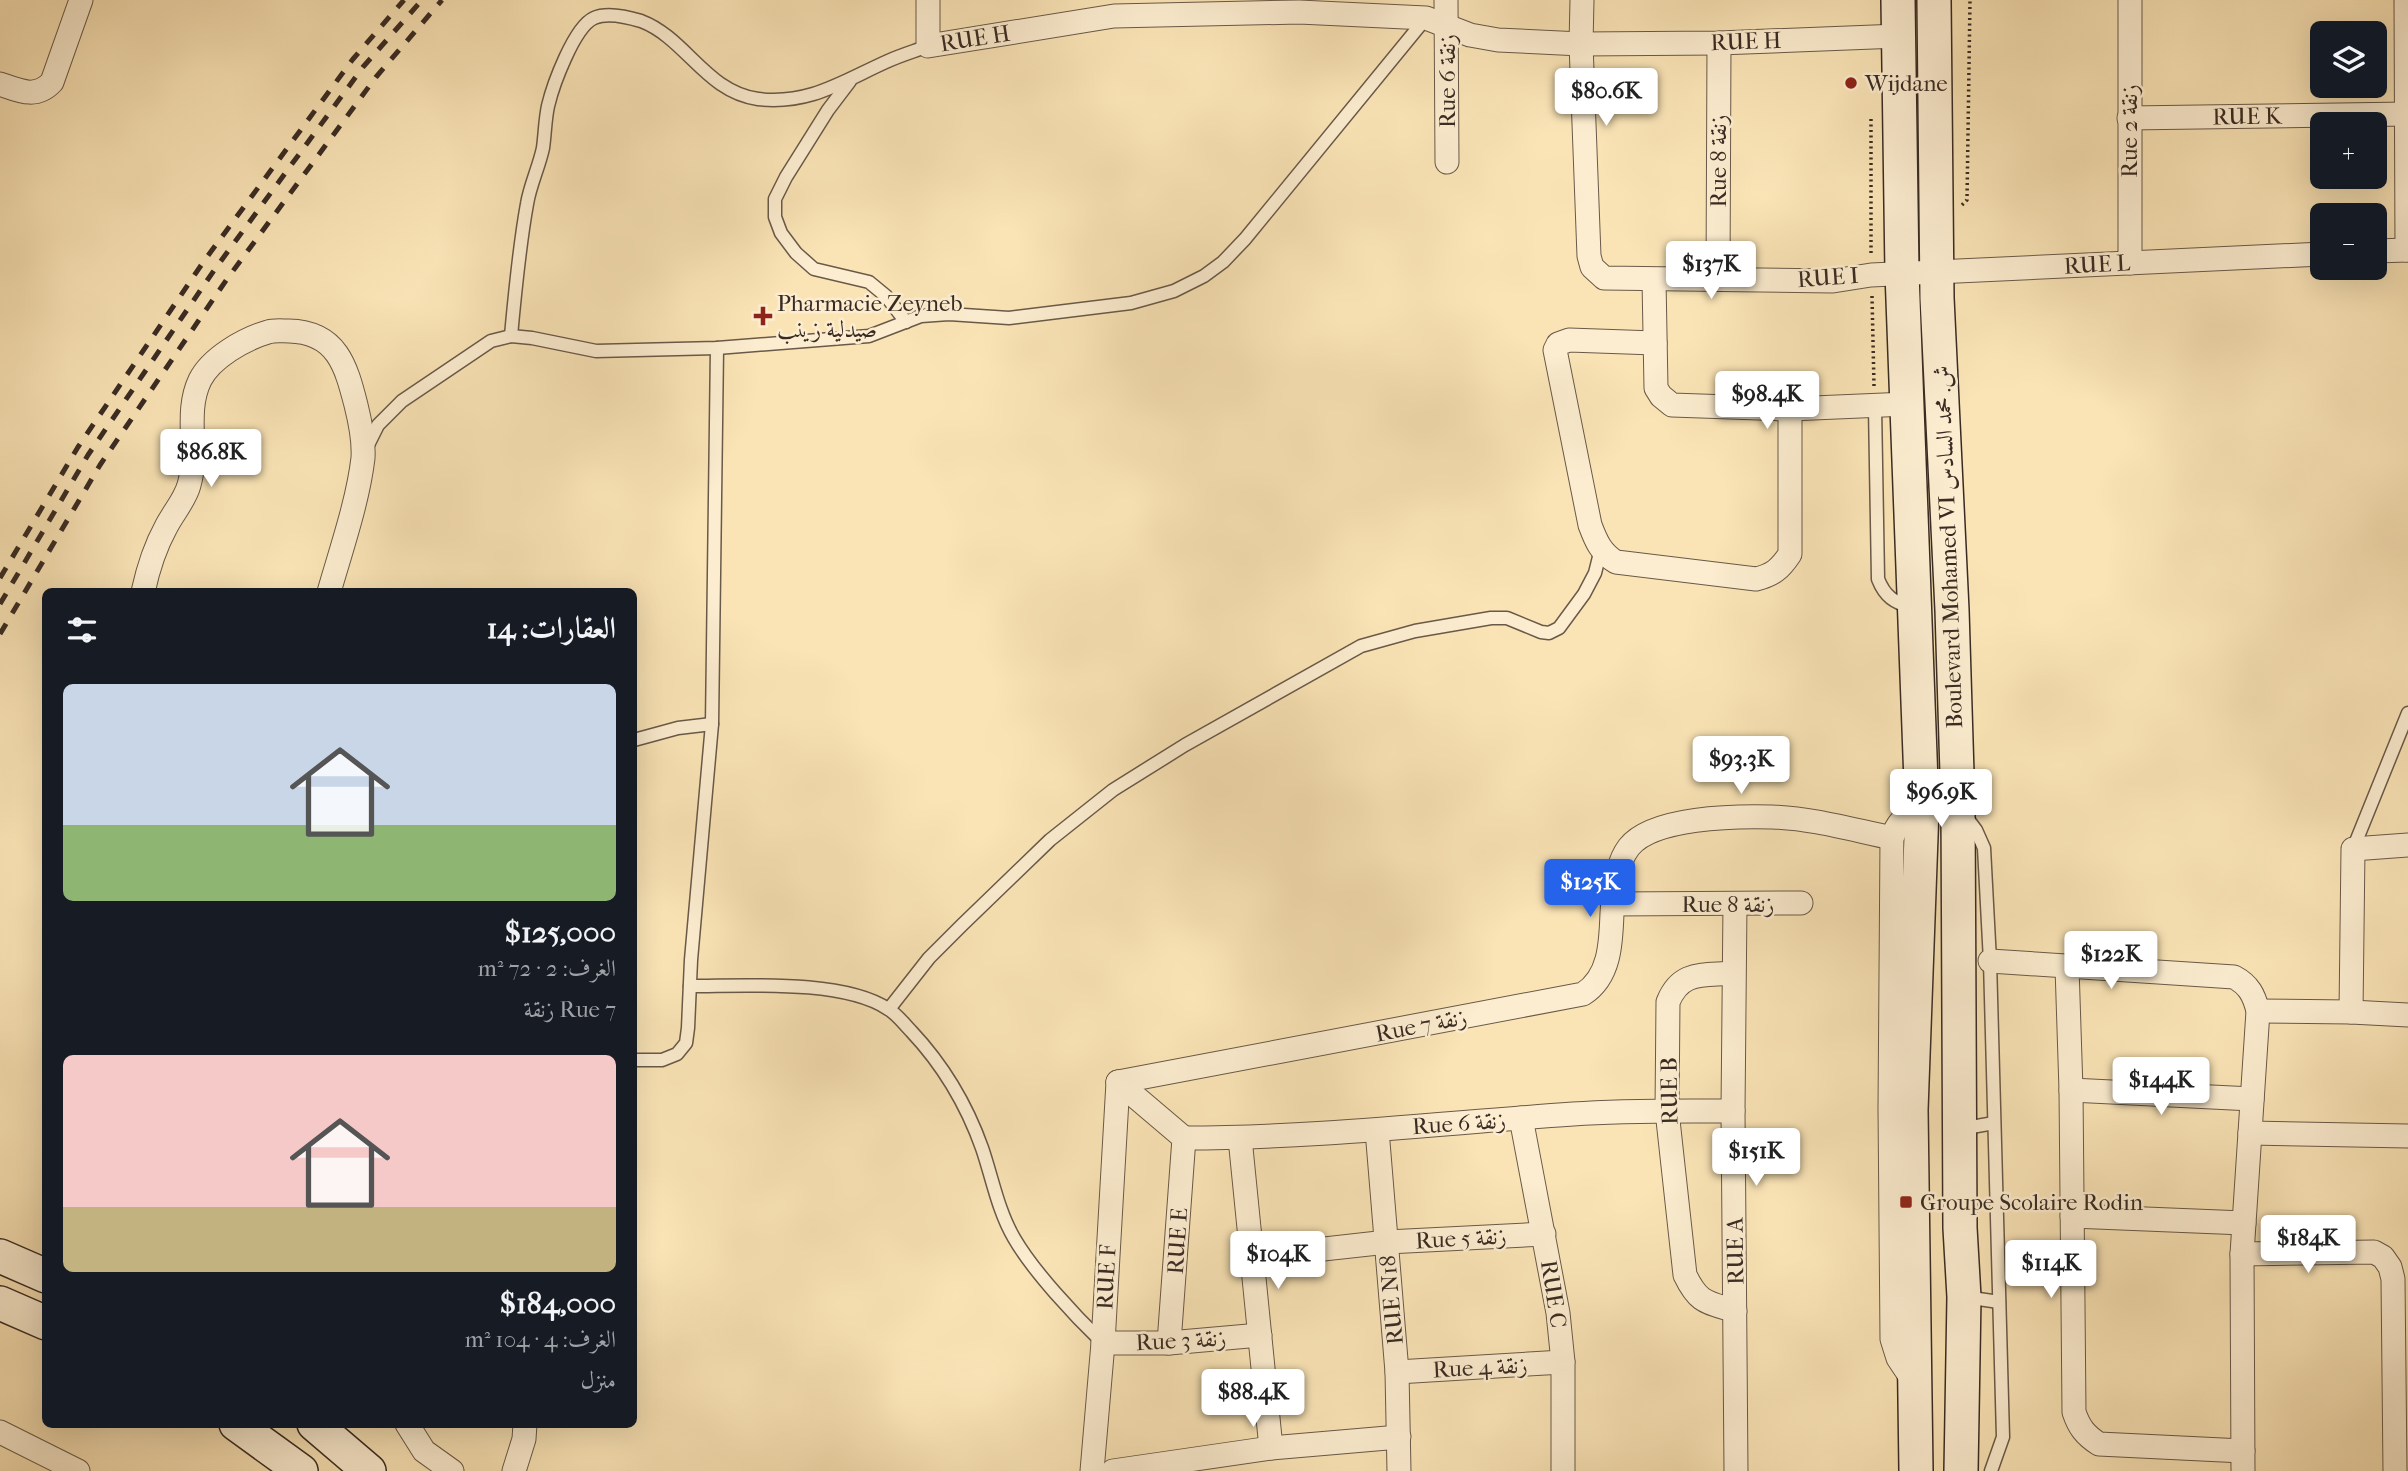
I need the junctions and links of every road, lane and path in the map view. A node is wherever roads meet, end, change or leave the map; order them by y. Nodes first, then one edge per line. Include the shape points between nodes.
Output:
1 (80, 0) edge
2 (928, 0) edge
3 (1446, 0) edge
4 (1582, 0) edge
5 (1898, 0) edge
6 (1934, 0) edge
7 (1970, 0) edge
8 (2130, 0) edge
9 (2406, 0) edge
10 (1299, 6) edge
11 (1210, 7) edge
12 (1115, 8) edge
13 (1436, 21) junction
14 (1899, 36) junction
15 (1719, 43) junction
16 (1581, 44) junction
17 (928, 46) junction
18 (850, 80) junction
19 (0, 84) edge
20 (2407, 114) edge
21 (1871, 116) dead end
22 (2129, 118) junction
23 (1447, 162) dead end
24 (1958, 209) dead end
25 (2408, 250) edge
26 (2387, 251) edge
27 (2310, 255) edge
28 (2130, 263) junction
29 (1938, 272) junction
30 (1886, 274) junction
31 (1718, 279) junction
32 (1654, 280) junction
33 (906, 322) junction
34 (512, 336) junction
35 (1655, 343) junction
36 (717, 348) junction
37 (1891, 406) junction
38 (1790, 409) junction
39 (363, 456) junction
40 (1601, 549) junction
41 (144, 588) edge
42 (330, 588) edge
43 (2408, 713) edge
44 (712, 724) junction
45 (637, 739) edge
46 (1958, 806) junction
47 (1922, 809) junction
48 (1892, 838) junction
49 (2408, 845) edge
50 (2353, 849) junction
51 (1801, 903) dead end
52 (1613, 904) junction
53 (1735, 904) junction
54 (1990, 961) junction
55 (2067, 967) junction
56 (1733, 972) junction
57 (690, 986) junction
58 (889, 1009) junction
59 (2258, 1011) junction
60 (2351, 1012) junction
61 (2408, 1015) edge
62 (637, 1060) edge
63 (1118, 1082) junction
64 (2071, 1090) junction
65 (2252, 1099) junction
66 (1901, 1110) junction
67 (1667, 1111) junction
68 (1733, 1111) junction
69 (1521, 1118) junction
70 (1994, 1123) junction
71 (1960, 1129) junction
72 (1377, 1130) junction
73 (2250, 1133) junction
74 (2408, 1136) edge
75 (1184, 1138) junction
76 (1240, 1138) junction
77 (2073, 1216) junction
78 (2244, 1223) junction
79 (1544, 1234) junction
80 (1387, 1242) junction
81 (2242, 1254) junction
82 (0, 1256) edge
83 (1252, 1257) junction
84 (42, 1274) edge
85 (1964, 1297) junction
86 (1999, 1302) junction
87 (0, 1303) edge
88 (1735, 1311) junction
89 (42, 1321) edge
90 (1260, 1335) junction
91 (1102, 1343) junction
92 (1169, 1343) junction
93 (1563, 1362) junction
94 (1397, 1372) junction
95 (242, 1428) edge
96 (319, 1428) edge
97 (525, 1428) edge
98 (413, 1429) edge
99 (0, 1432) edge
100 (1399, 1437) junction
101 (1270, 1448) junction
102 (2243, 1461) edge
103 (66, 1468) edge
104 (301, 1471) edge
105 (369, 1471) edge
106 (452, 1471) edge
107 (514, 1471) edge
108 (1092, 1471) edge
109 (1113, 1471) edge
110 (1399, 1471) edge
111 (1563, 1471) edge
112 (1736, 1471) edge
113 (1916, 1471) edge
114 (1961, 1471) edge
115 (1992, 1471) edge
116 (2395, 1471) edge

1 - 19 street via 52,82 44,91 29,93
2 - 17 street
3 - 13 street, Rue 6 زنقة
4 - 16 street
5 - 14 main road, Boulevard Mohamed VI ش. محمد السادس
6 - 29 main road, Boulevard Mohamed VI ش. محمد السادس
7 - 24 path via 1967,200
8 - 22 street, Rue 2 زنقة
9 - 20 street
10 - 11 street, RUE H
10 - 13 street, RUE H
11 - 12 street, RUE H
12 - 17 street, RUE H
13 - 16 street, RUE H via 1498,40
13 - 23 street, Rue 6 زنقة
13 - 33 lane via 1245,239 1204,276 1174,291 1131,303 1009,318 921,316
14 - 15 street, RUE H
14 - 30 main road, Boulevard Mohamed VI ش. محمد السادس
15 - 16 street, RUE H
15 - 31 street, Rue 8 زنقة
16 - 32 street, RUE I via 1592,267 1604,278
17 - 18 lane
18 - 33 lane via 786,177 775,199 775,217 796,254 814,269 869,282
18 - 34 lane via 814,96 789,100 737,94 640,21 604,15 592,18 570,50 548,109 528,200
20 - 22 street, RUE K
20 - 25 street
21 - 30 path
22 - 28 street, Rue 2 زنقة
25 - 26 street
27 - 28 street, RUE L
28 - 29 street, RUE L
29 - 30 street, RUE L
29 - 46 main road, Boulevard Mohamed VI ش. محمد السادس
30 - 31 street, RUE I via 1833,281
30 - 37 main road, Boulevard Mohamed VI ش. محمد السادس
30 - 37 path
31 - 32 street, RUE I
32 - 35 street
33 - 36 lane via 869,336
34 - 36 lane via 596,351
34 - 39 lane via 491,341 402,401 378,425
35 - 38 street via 1656,388 1666,401 1682,407
35 - 40 street via 1569,340 1555,350 1590,525
36 - 44 lane
37 - 38 street
37 - 47 main road, Boulevard Mohamed VI ش. محمد السادس via 1916,609
38 - 40 street via 1790,554 1780,569 1769,576 1742,578 1616,562
39 - 41 street via 346,367 336,351 321,338 298,331 270,331 240,345 214,363 200,380 191,425 189,486 165,527
39 - 42 street
40 - 58 lane via 1595,573 1576,607 1549,633 1507,618 1491,618 1361,646 1113,790 1050,840 962,925
43 - 50 lane
44 - 45 lane
44 - 57 lane
46 - 47 street
46 - 54 lane via 1984,848
46 - 71 main road, Boulevard Mohamed VI ش. محمد السادس
47 - 48 street via 1903,817
47 - 66 main road, Boulevard Mohamed VI ش. محمد السادس
48 - 52 street, Rue 7 زنقة via 1772,817 1662,826 1630,846 1621,861
48 - 66 street
49 - 50 street
50 - 60 street
51 - 53 street, Rue 8 زنقة
52 - 53 street, Rue 8 زنقة
52 - 63 street, Rue 7 زنقة via 1611,946 1604,969 1593,988 1583,994
53 - 56 street, RUE A
54 - 55 street
54 - 70 lane
55 - 59 street via 2234,977 2250,990
55 - 64 street
56 - 67 street, RUE B via 1684,979 1673,989 1668,1002
56 - 68 street, RUE A
57 - 58 lane via 808,987 844,993
57 - 62 lane via 686,1043 677,1054 662,1060
58 - 91 lane via 933,1054 958,1092 1014,1238
59 - 60 street
59 - 65 street
60 - 61 street
63 - 75 street
63 - 91 street, RUE F
64 - 65 street
64 - 77 street
65 - 73 street
66 - 113 main road, Boulevard Mohamed VI ش. محمد السادس via 1902,1267 1914,1382
67 - 68 street, Rue 6 زنقة
67 - 69 street, Rue 6 زنقة
67 - 88 street, RUE B via 1685,1275 1694,1294
68 - 88 street, RUE A
69 - 72 street, Rue 6 زنقة
69 - 79 street, RUE C
70 - 71 lane
70 - 86 lane
71 - 85 main road, Boulevard Mohamed VI ش. محمد السادس
72 - 76 street, Rue 6 زنقة
72 - 80 street, RUE N18
73 - 74 street
73 - 78 street
75 - 76 street, Rue 6 زنقة
75 - 92 street, RUE E
76 - 83 street
77 - 78 street
77 - 102 street via 2074,1412 2079,1427 2099,1444
78 - 81 street
79 - 80 street, Rue 5 زنقة
79 - 93 street, RUE C
80 - 83 street, Rue 5 زنقة
80 - 94 street, RUE N18
81 - 102 street
81 - 116 street via 2374,1252 2390,1266 2395,1297
82 - 84 main road
83 - 90 street
85 - 86 lane
85 - 114 main road, Boulevard Mohamed VI ش. محمد السادس
86 - 115 lane via 2003,1437
87 - 89 main road
88 - 112 street, RUE A
90 - 92 street, Rue 3 زنقة
90 - 101 street
91 - 92 street, Rue 3 زنقة
91 - 108 street, RUE F
93 - 94 street, Rue 4 زنقة
93 - 111 street, RUE C
94 - 100 street, RUE N18
95 - 104 main road
96 - 105 main road
97 - 107 street
98 - 106 street via 425,1451
99 - 103 street
100 - 101 street
100 - 110 street, RUE N18
101 - 109 street

